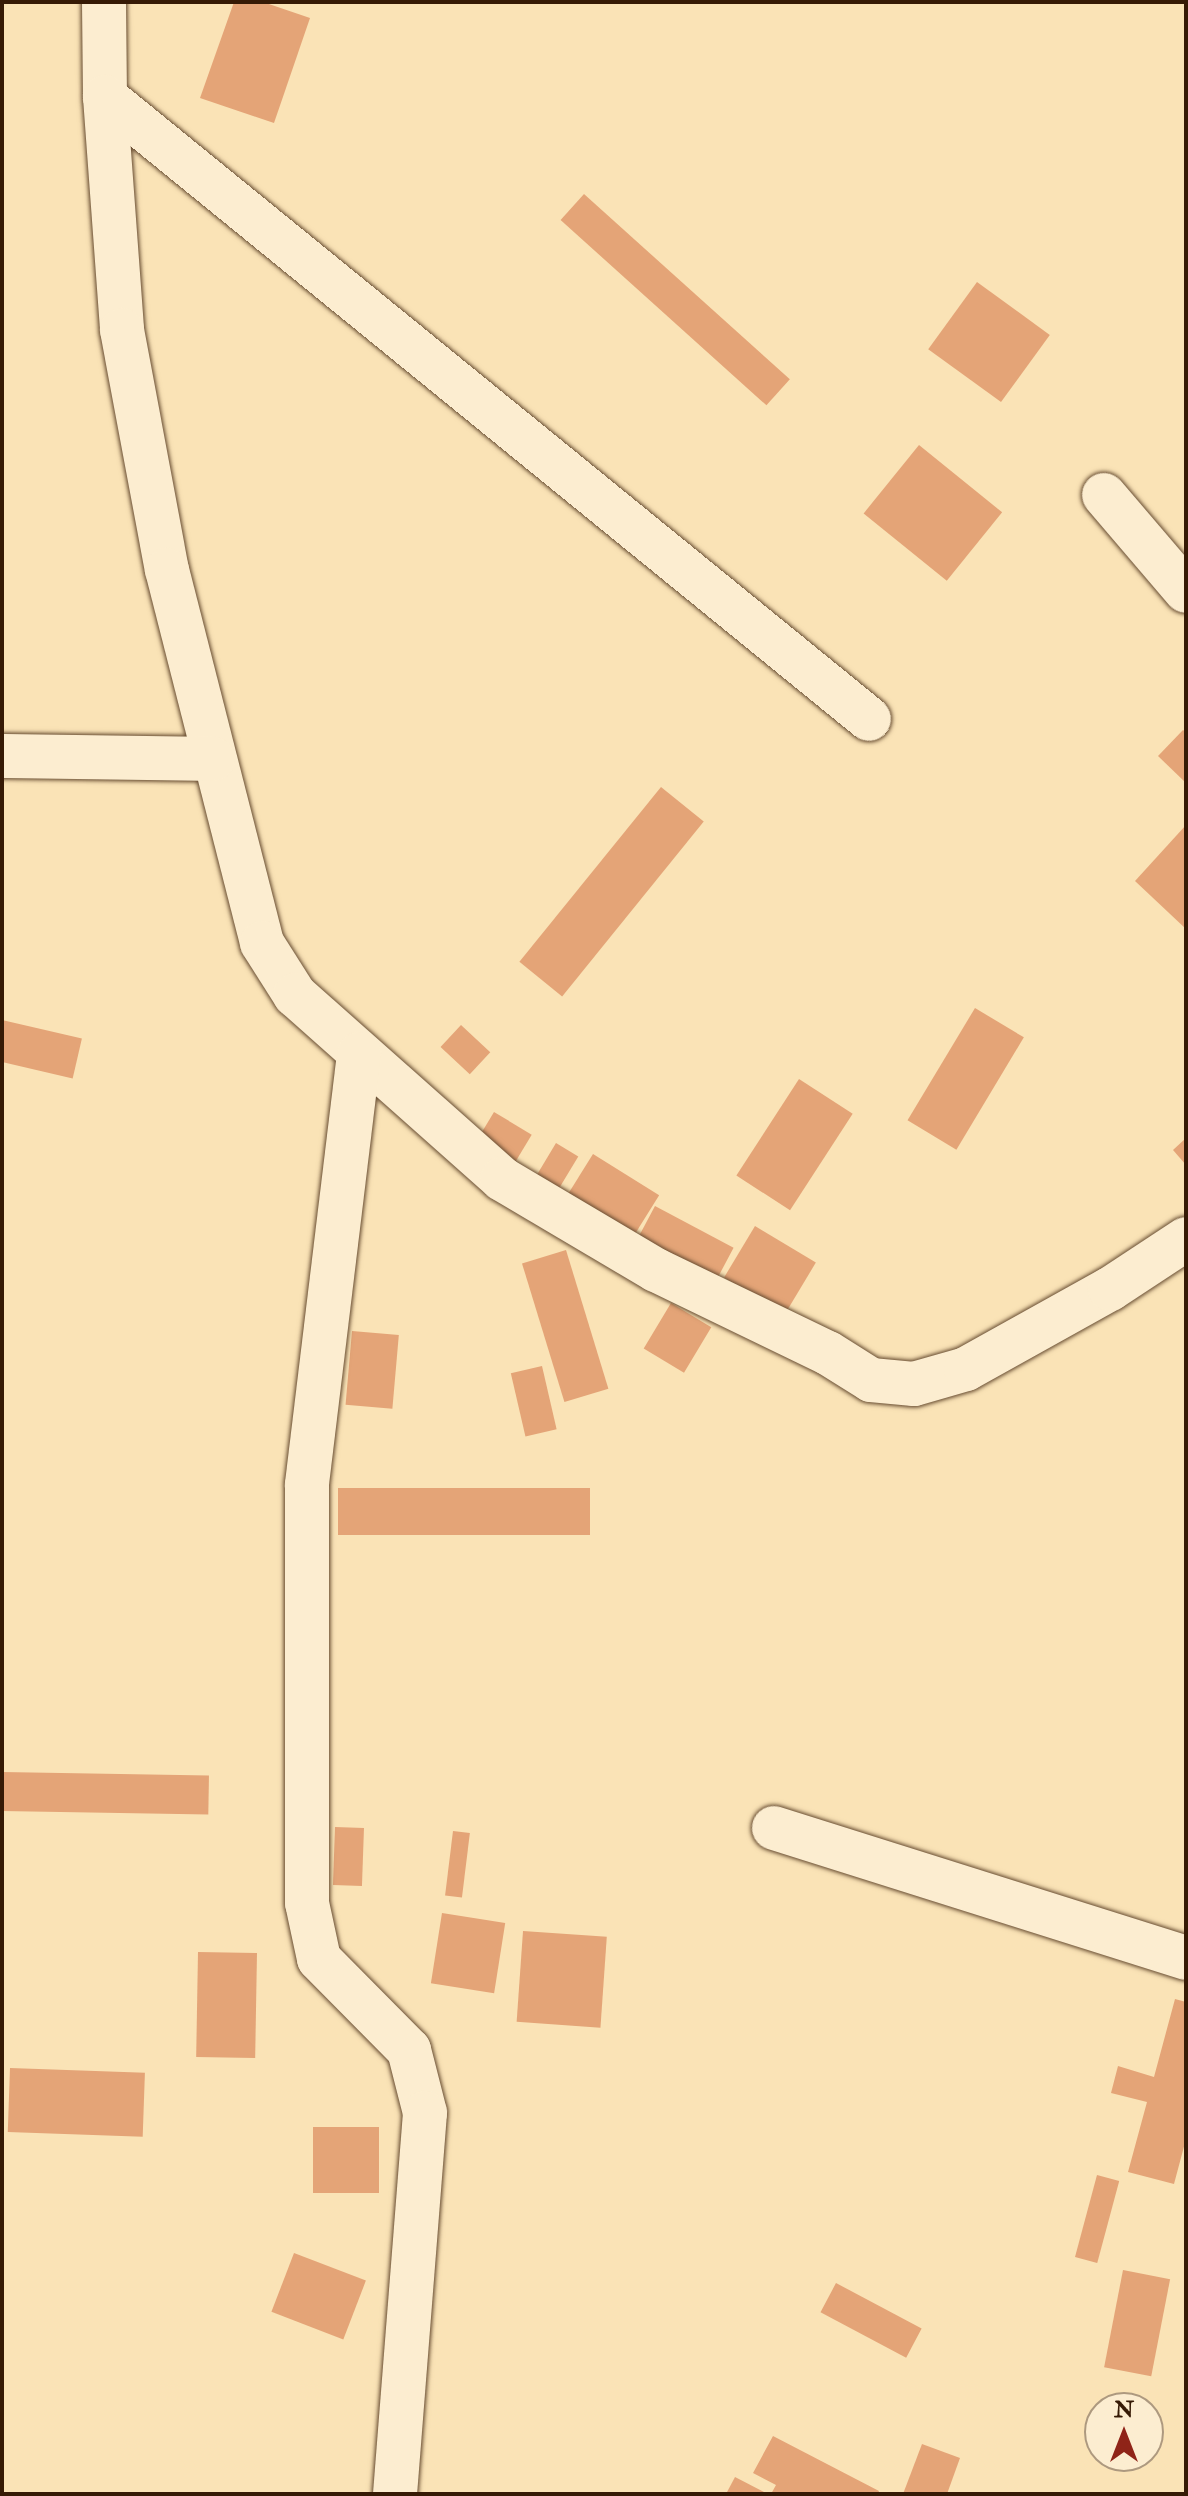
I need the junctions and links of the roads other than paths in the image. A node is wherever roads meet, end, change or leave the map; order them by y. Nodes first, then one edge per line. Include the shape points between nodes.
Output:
1 (104, 2) edge
2 (105, 97) junction
3 (1104, 495) dead end
4 (1186, 591) edge
5 (869, 719) dead end
6 (2, 756) edge
7 (213, 759) junction
8 (359, 1054) junction
9 (1186, 1239) edge
10 (774, 1828) dead end
11 (1186, 1958) edge
12 (395, 2494) edge

1 - 2 street
2 - 5 street
2 - 7 street via 122,330 167,570
3 - 4 street
6 - 7 street
7 - 8 street via 262,943 295,995
8 - 9 street via 502,1179 656,1270 828,1353 871,1380 914,1384 966,1369 1110,1289
8 - 12 street via 307,1485 307,1903 319,1959 409,2050 425,2113
10 - 11 street

